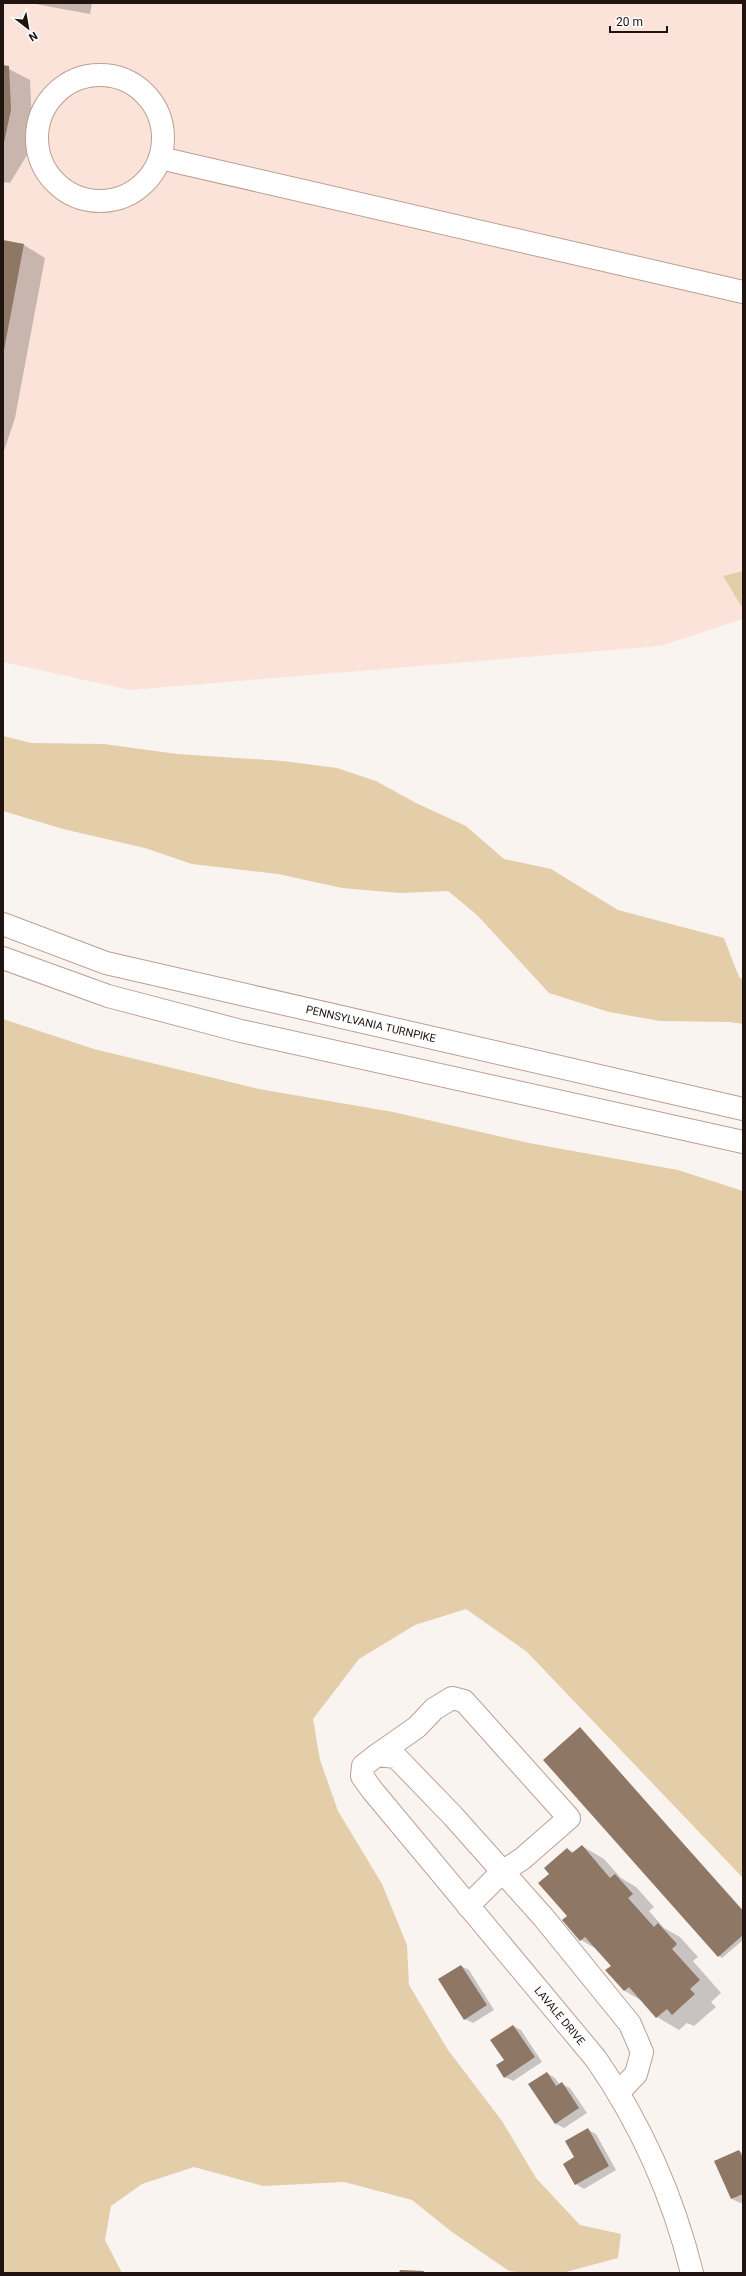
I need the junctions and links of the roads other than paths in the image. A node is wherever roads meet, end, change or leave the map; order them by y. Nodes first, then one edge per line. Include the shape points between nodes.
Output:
1 (160, 158) junction
2 (743, 292) edge
3 (3, 924) edge
4 (3, 958) edge
5 (743, 1109) edge
6 (743, 1142) edge
7 (377, 1755) junction
8 (502, 1872) junction
9 (468, 1906) junction
10 (619, 2092) junction
11 (692, 2273) edge

1 - 1 main road via 164,136 160,115 142,90 124,79 102,74 80,78 61,88 46,105 38,124 37,146 43,167 57,184 75,196 97,201 112,200 133,192 150,178
1 - 2 main road
3 - 5 main road, PENNSYLVANIA TURNPIKE via 106,963
4 - 6 main road via 108,996 241,1031
7 - 8 main road via 396,1757
7 - 8 main road, LAVALE DRIVE via 417,1727 434,1709 452,1698 464,1701 568,1818 522,1859
7 - 9 main road, LAVALE DRIVE via 363,1766 362,1776
8 - 9 main road
8 - 10 main road via 630,2024 642,2052 636,2074
9 - 10 main road, LAVALE DRIVE via 596,2059
10 - 11 main road, LAVALE DRIVE via 668,2193 683,2236

